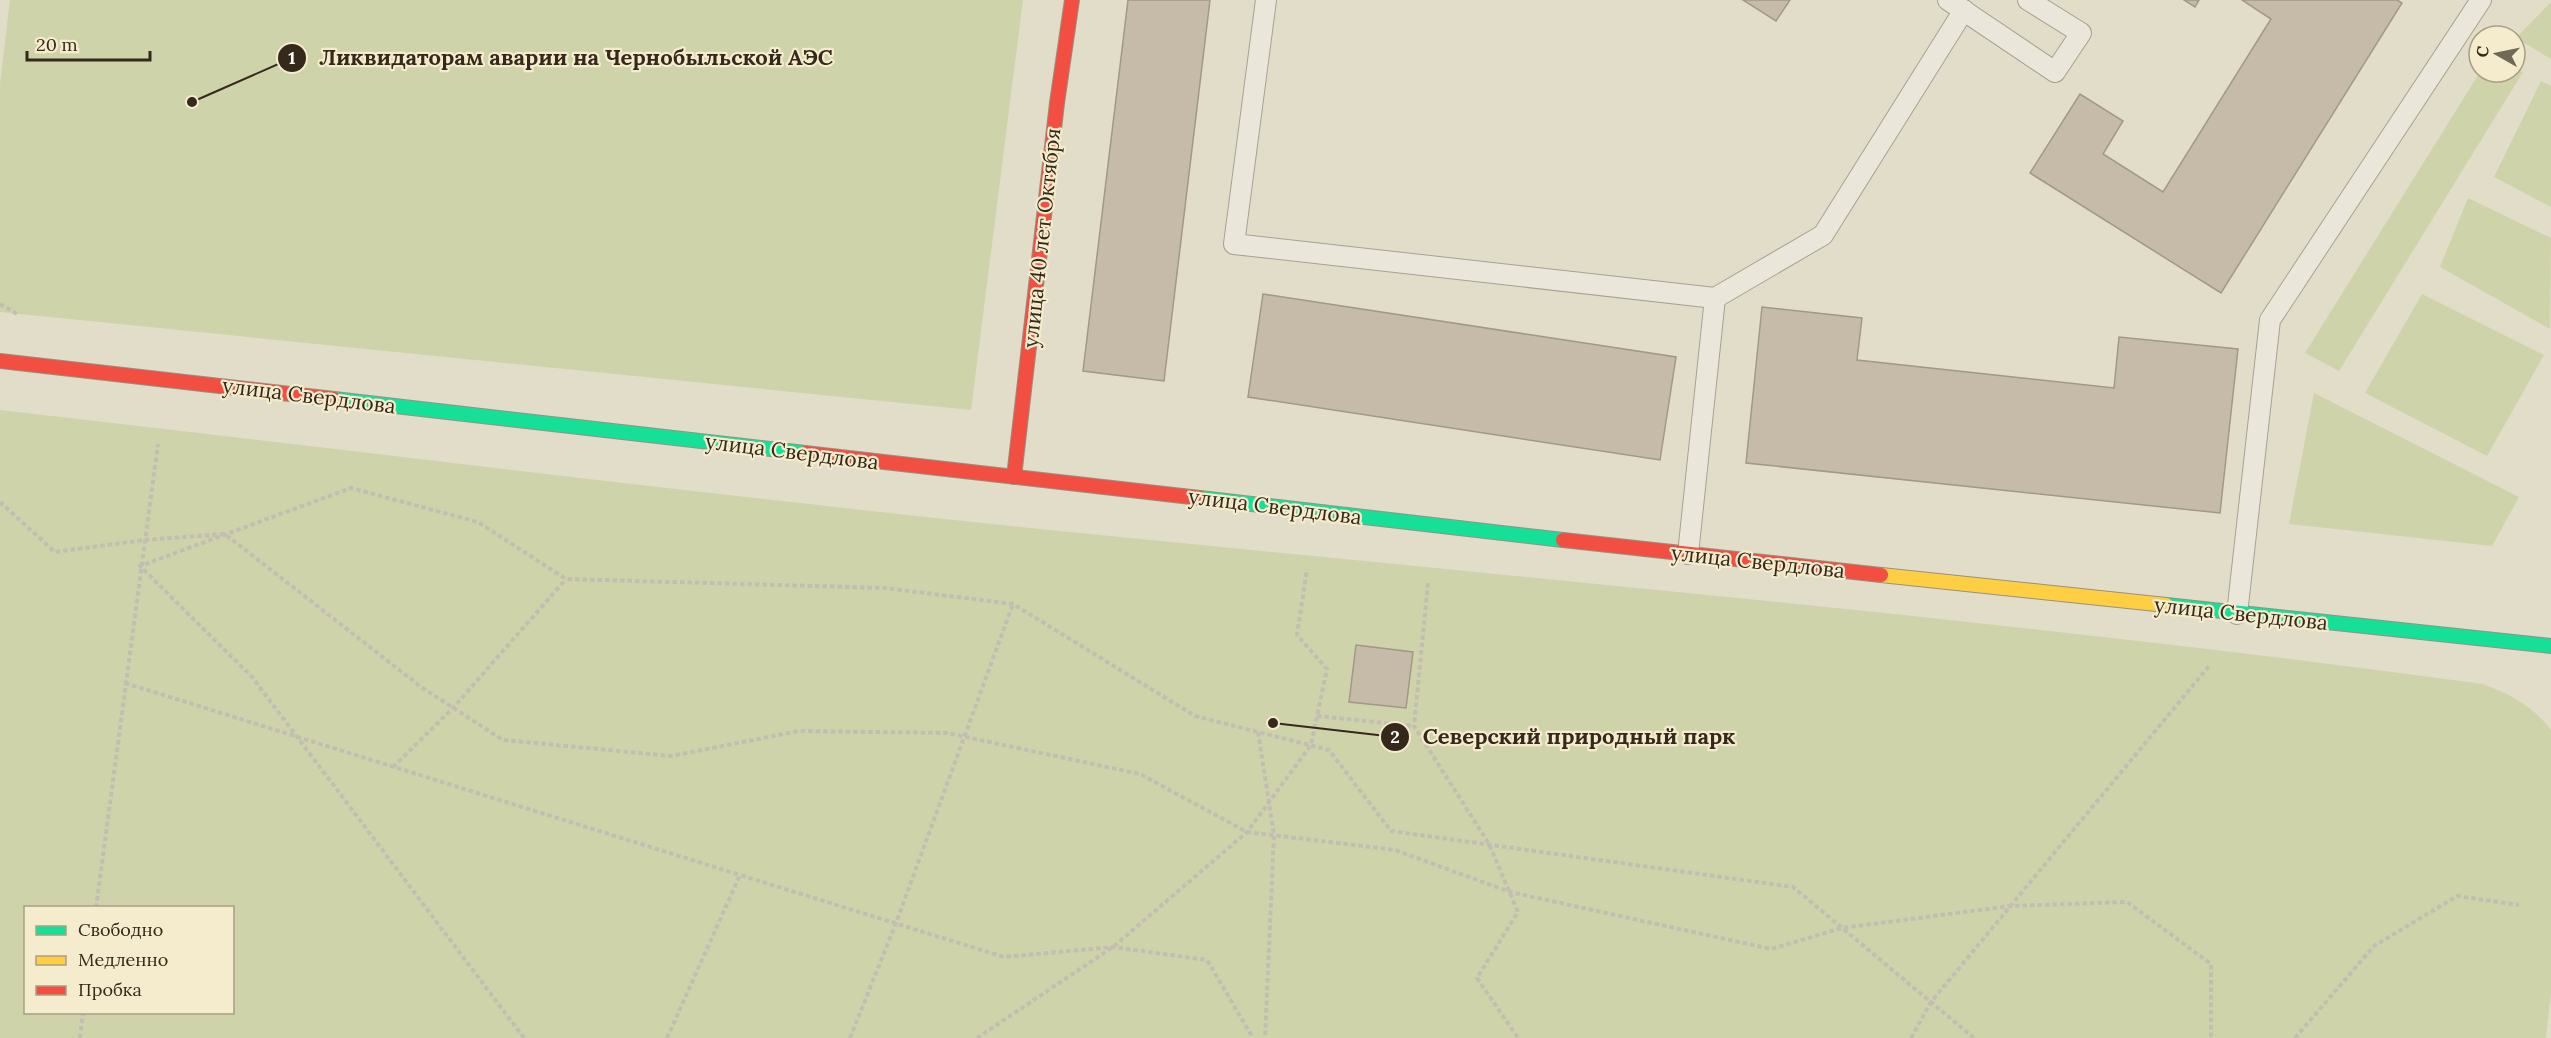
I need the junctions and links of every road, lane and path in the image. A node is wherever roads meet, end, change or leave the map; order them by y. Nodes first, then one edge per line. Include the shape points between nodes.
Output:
1 (1072, 0) edge
2 (1266, 0) edge
3 (2028, 0) edge
4 (2481, 0) edge
5 (1956, 5) edge
6 (1715, 298) junction
7 (0, 304) edge
8 (16, 315) dead end
9 (0, 361) edge
10 (158, 444) dead end
11 (1014, 477) junction
12 (0, 502) edge
13 (225, 534) junction
14 (144, 540) junction
15 (1688, 554) junction
16 (140, 566) junction
17 (1307, 569) dead end
18 (566, 579) junction
19 (1428, 583) dead end
20 (1013, 604) junction
21 (2237, 614) junction
22 (2551, 646) edge
23 (2209, 666) dead end
24 (125, 683) junction
25 (453, 708) junction
26 (1317, 716) junction
27 (1414, 726) junction
28 (1258, 732) junction
29 (298, 737) junction
30 (964, 737) junction
31 (1311, 745) junction
32 (393, 767) junction
33 (1269, 802) junction
34 (1247, 832) junction
35 (1274, 835) junction
36 (1489, 844) junction
37 (740, 875) junction
38 (1510, 892) junction
39 (2519, 904) dead end
40 (96, 906) edge
41 (2010, 906) junction
42 (896, 923) junction
43 (1842, 928) junction
44 (1113, 947) junction
45 (1931, 1002) junction
46 (83, 1014) edge
47 (80, 1038) edge
48 (524, 1038) edge
49 (668, 1038) edge
50 (850, 1038) edge
51 (977, 1038) edge
52 (1252, 1038) edge
53 (1265, 1038) edge
54 (1518, 1038) edge
55 (1911, 1038) edge
56 (1974, 1038) edge
57 (2211, 1038) edge
58 (2295, 1038) edge

1 - 11 street, улица 40 лет Октября
2 - 6 lane via 1234,244
3 - 5 lane via 2081,33 2055,72
4 - 21 lane via 2270,320
5 - 6 lane via 1823,235
6 - 15 lane
7 - 8 path
9 - 11 street, улица Свердлова
10 - 14 path
11 - 15 street, улица Свердлова
12 - 14 path via 55,552
13 - 14 path
13 - 16 path
13 - 18 path via 351,488 478,522
13 - 25 path
14 - 16 path
15 - 21 street, улица Свердлова
16 - 24 path
16 - 29 path via 252,677
17 - 26 path via 1297,635 1327,669
18 - 20 path via 885,588
18 - 25 path
19 - 27 path
20 - 28 path via 1195,716
20 - 30 path
21 - 22 street, улица Свердлова
23 - 41 path
24 - 29 path
24 - 40 path
25 - 30 path via 502,740 671,756 799,731 947,733
25 - 32 path
26 - 27 path
26 - 31 path
27 - 36 path
28 - 31 path
28 - 33 path
29 - 32 path
29 - 48 path
30 - 34 path via 1140,774
30 - 42 path
31 - 33 path
31 - 36 path via 1329,750 1391,831
32 - 37 path
33 - 34 path
33 - 35 path
34 - 35 path
34 - 44 path
35 - 38 path via 1395,850
35 - 53 path
36 - 38 path
36 - 43 path via 1793,886
37 - 42 path
37 - 49 path
38 - 43 path via 1771,949
38 - 54 path via 1518,912 1477,978
39 - 58 path via 2457,896 2374,946
41 - 43 path
41 - 45 path
41 - 57 path via 2127,902 2211,964
42 - 44 path via 1004,957
42 - 50 path
43 - 45 path
44 - 51 path
44 - 52 path via 1207,960
45 - 55 path
45 - 56 path
46 - 47 path

